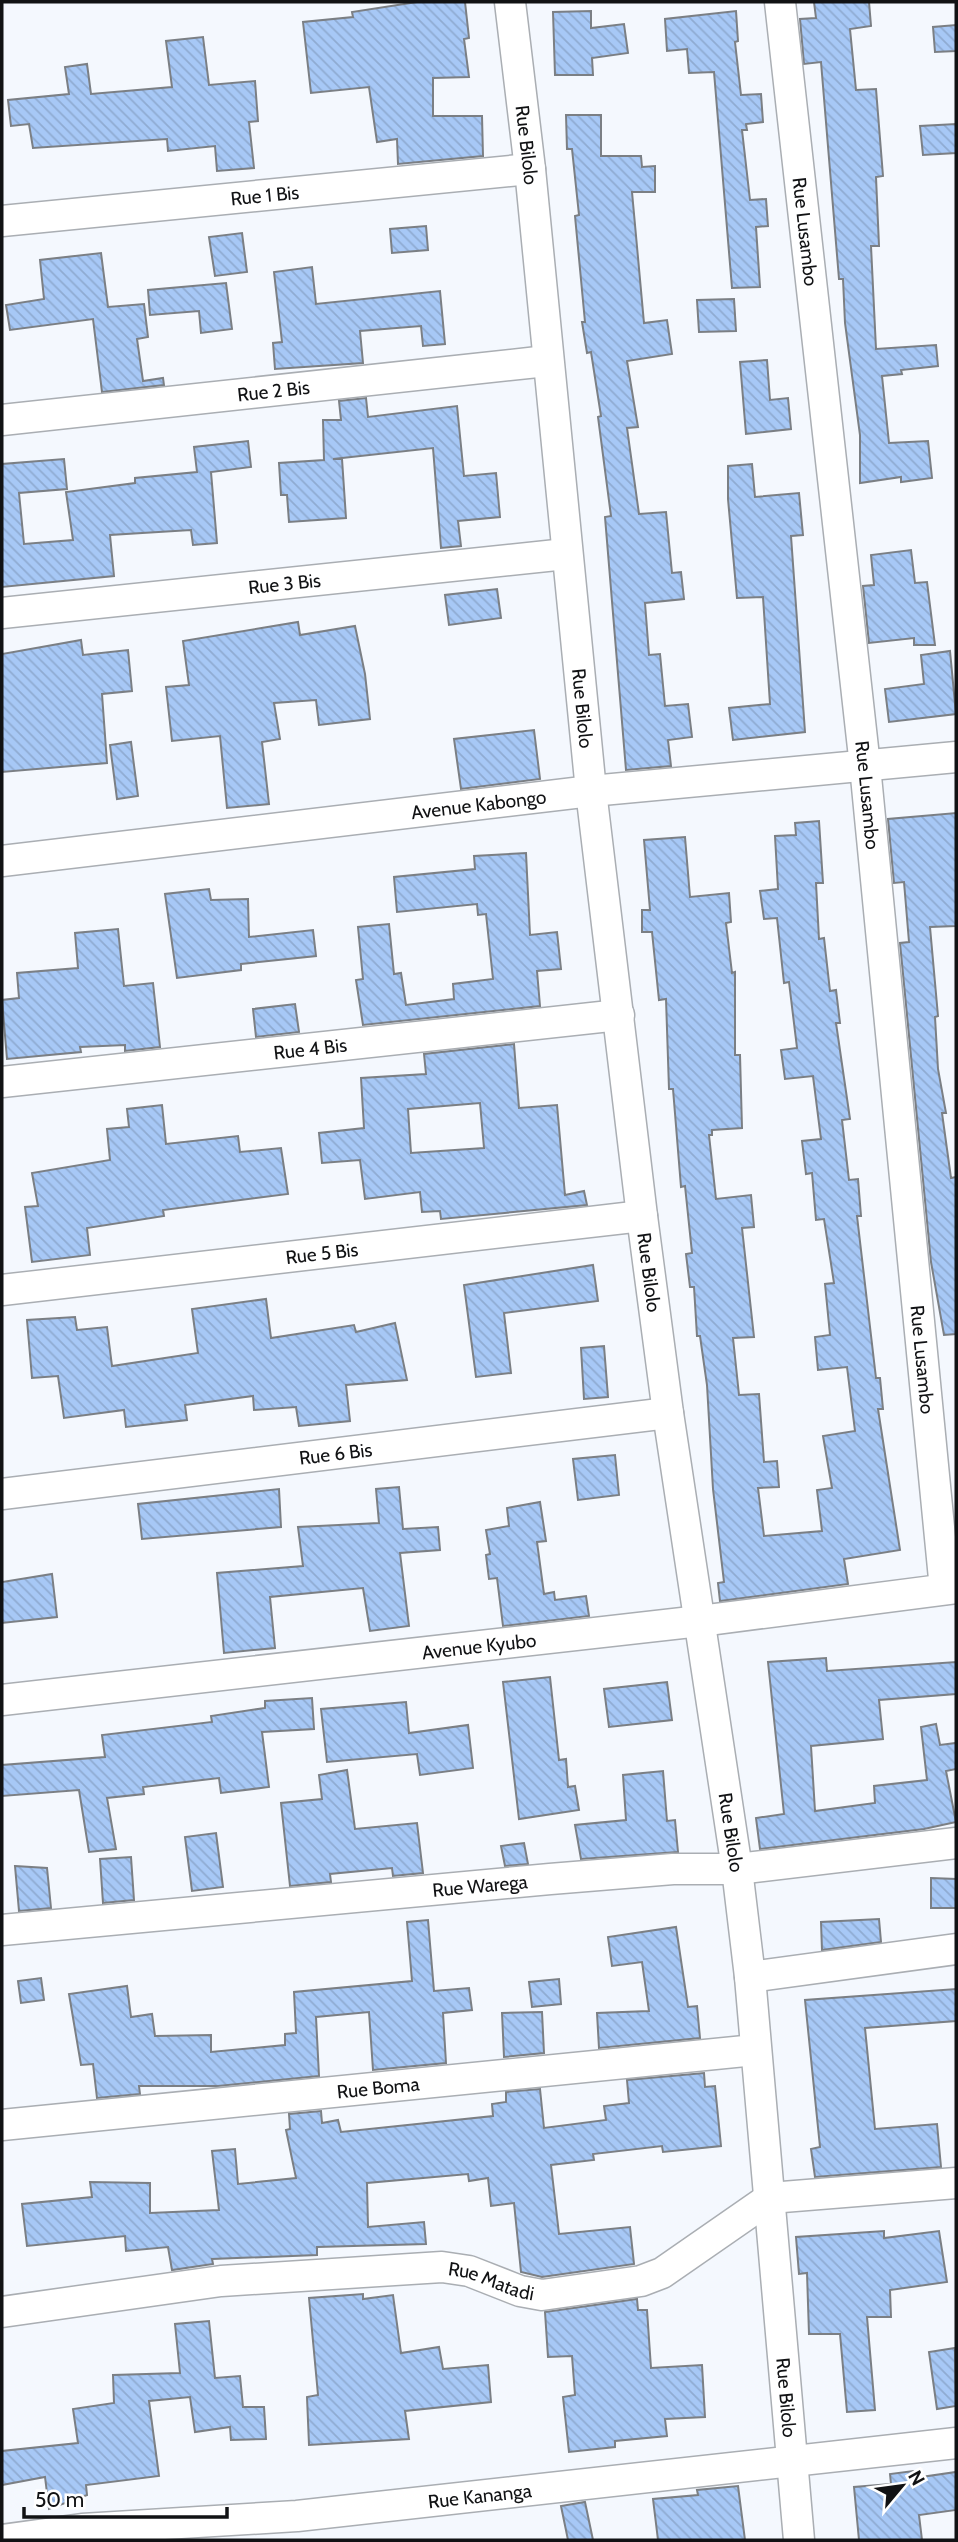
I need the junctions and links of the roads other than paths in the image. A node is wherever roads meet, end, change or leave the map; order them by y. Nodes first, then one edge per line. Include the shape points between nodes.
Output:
1 (510, 2) edge
2 (780, 2) edge
3 (530, 169) junction
4 (2, 221) edge
5 (547, 360) junction
6 (2, 420) edge
7 (566, 554) junction
8 (2, 613) edge
9 (956, 757) edge
10 (865, 766) junction
11 (591, 791) junction
12 (2, 861) edge
13 (619, 1015) junction
14 (2, 1083) edge
15 (642, 1216) junction
16 (2, 1290) edge
17 (668, 1413) junction
18 (2, 1494) edge
19 (950, 1588) edge
20 (700, 1621) junction
21 (2, 1700) edge
22 (956, 1843) edge
23 (737, 1869) junction
24 (2, 1930) edge
25 (956, 1949) edge
26 (750, 1977) junction
27 (755, 2050) junction
28 (2, 2124) edge
29 (956, 2183) edge
30 (770, 2198) junction
31 (2, 2312) edge
32 (956, 2443) edge
33 (791, 2461) junction
34 (2, 2540) edge
35 (799, 2540) edge

1 - 3 street, Rue Bilolo
2 - 10 street, Rue Lusambo
3 - 4 street, Rue 1 Bis
3 - 5 street, Rue Bilolo
5 - 6 street, Rue 2 Bis
5 - 7 street, Rue Bilolo
7 - 8 street, Rue 3 Bis
7 - 11 street, Rue Bilolo
9 - 10 street, Avenue Kabongo
10 - 11 street, Avenue Kabongo
10 - 19 street, Rue Lusambo
11 - 12 street, Avenue Kabongo
11 - 13 street, Rue Bilolo
13 - 14 street, Rue 4 Bis
13 - 15 street, Rue Bilolo
15 - 16 street, Rue 5 Bis
15 - 17 street, Rue Bilolo
17 - 18 street, Rue 6 Bis
17 - 20 street, Rue Bilolo
19 - 20 street, Avenue Kyubo
20 - 21 street, Avenue Kyubo
20 - 23 street, Rue Bilolo
22 - 23 street, Rue Warega
23 - 24 street, Rue Warega via 550,1879
23 - 26 street, Rue Bilolo
25 - 26 street
26 - 27 street, Rue Bilolo
27 - 28 street, Rue Boma
27 - 30 street, Rue Bilolo
29 - 30 street
30 - 31 street, Rue Matadi via 662,2273 641,2281 542,2295 442,2267 221,2281
30 - 33 street, Rue Bilolo
32 - 33 street, Rue Kananga
33 - 34 street, Rue Kananga via 297,2516 82,2529
33 - 35 street, Rue Bilolo

